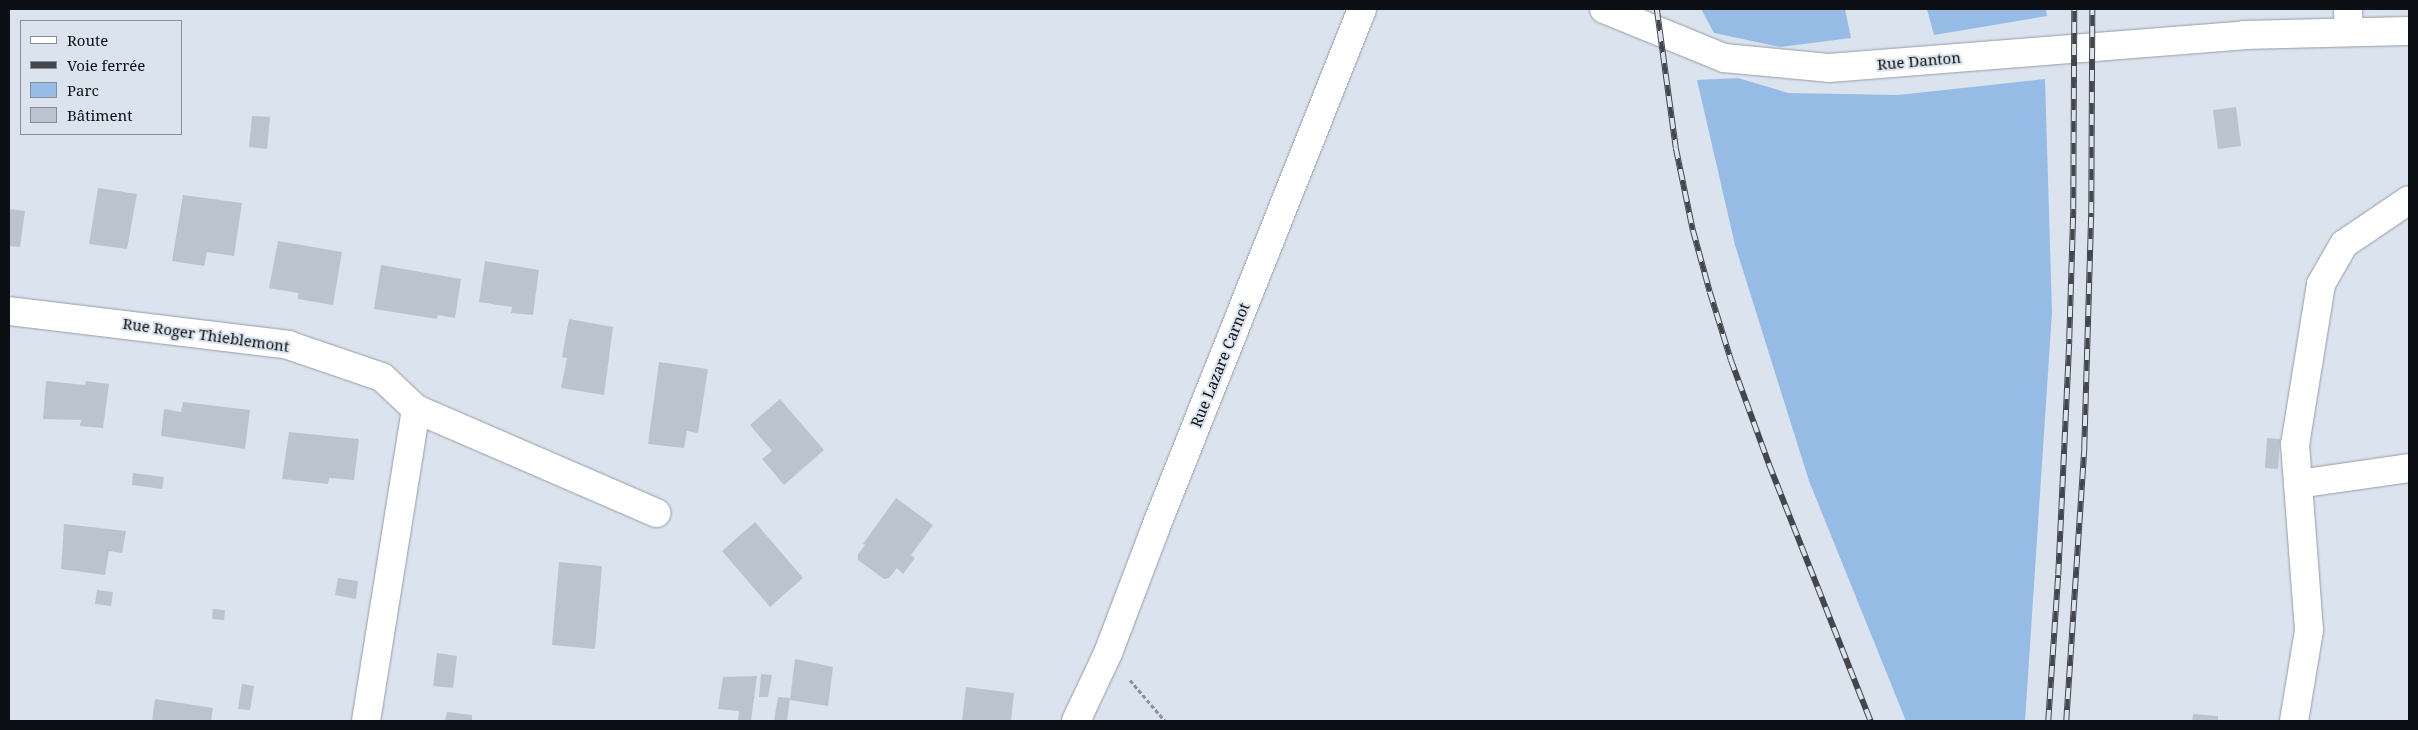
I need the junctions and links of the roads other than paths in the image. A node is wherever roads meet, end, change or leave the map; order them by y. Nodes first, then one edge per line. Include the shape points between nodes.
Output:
1 (1362, 9) edge
2 (1604, 9) edge
3 (2348, 21) edge
4 (2409, 31) edge
5 (2409, 200) edge
6 (9, 310) edge
7 (416, 410) junction
8 (2409, 468) edge
9 (2298, 484) junction
10 (656, 513) dead end
11 (366, 721) edge
12 (1076, 721) edge
13 (2294, 721) edge

1 - 12 street, Rue Lazare Carnot via 1158,519 1108,653
2 - 3 street, Rue Danton via 1724,58 1829,68 2244,35
3 - 4 street, Rue Danton
5 - 9 street via 2344,244 2321,284 2295,445
6 - 7 street, Rue Roger Thieblemont via 288,344 382,377
7 - 10 street, Rue Roger Thieblemont
7 - 11 street
8 - 9 street
9 - 13 street via 2309,630

